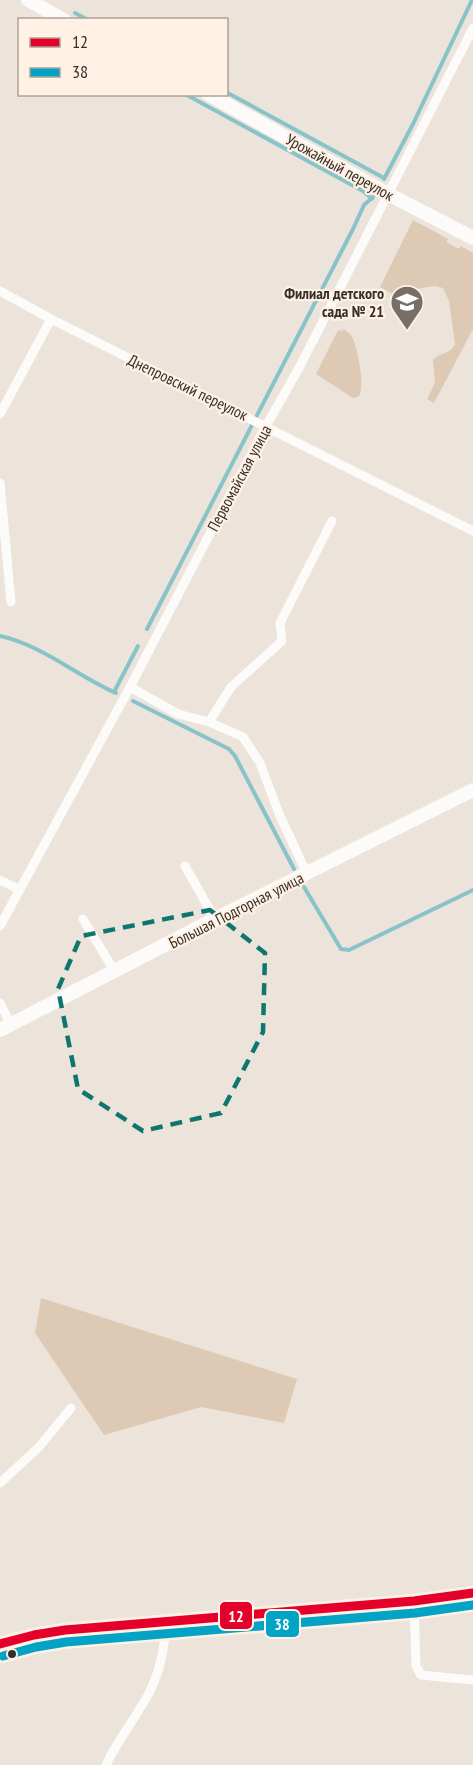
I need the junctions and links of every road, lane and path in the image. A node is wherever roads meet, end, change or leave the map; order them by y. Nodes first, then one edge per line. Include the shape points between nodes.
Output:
1 (28, 0) edge
2 (60, 18) edge
3 (473, 28) edge
4 (212, 96) edge
5 (388, 194) junction
6 (473, 238) edge
7 (0, 291) edge
8 (51, 319) junction
9 (0, 414) edge
10 (266, 426) junction
11 (0, 483) edge
12 (332, 521) dead end
13 (473, 531) edge
14 (11, 602) dead end
15 (130, 687) junction
16 (209, 722) junction
17 (473, 790) edge
18 (185, 866) dead end
19 (307, 874) junction
20 (0, 880) edge
21 (20, 890) junction
22 (83, 919) dead end
23 (215, 919) junction
24 (0, 926) edge
25 (115, 972) junction
26 (0, 1003) edge
27 (6, 1028) edge
28 (71, 1408) dead end
29 (0, 1483) edge
30 (473, 1593) edge
31 (414, 1601) junction
32 (166, 1621) junction
33 (0, 1644) edge
34 (473, 1680) edge
35 (106, 1765) edge

1 - 2 main road
3 - 5 street, Первомайская улица
4 - 5 main road, Урожайный переулок
5 - 6 main road, Урожайный переулок
5 - 10 street, Первомайская улица
7 - 8 street, Днепровский переулок
8 - 9 street
8 - 10 street, Днепровский переулок
10 - 13 street, Днепровский переулок
10 - 15 street, Первомайская улица
11 - 14 street
12 - 16 street via 280,623 282,641 231,687
15 - 16 street via 178,714
15 - 21 street, Первомайская улица
16 - 19 street via 243,737 260,763
17 - 19 main road, Большая Подгорная улица
18 - 23 street
19 - 23 main road, Большая Подгорная улица
20 - 21 street
21 - 24 street, Первомайская улица
22 - 25 street
23 - 25 main road, Большая Подгорная улица
25 - 27 main road, Большая Подгорная улица
26 - 27 street
28 - 29 street via 39,1447
30 - 31 main road
31 - 32 main road
31 - 34 street via 416,1666 421,1676
32 - 33 main road via 65,1630
32 - 35 street via 163,1655 154,1683

